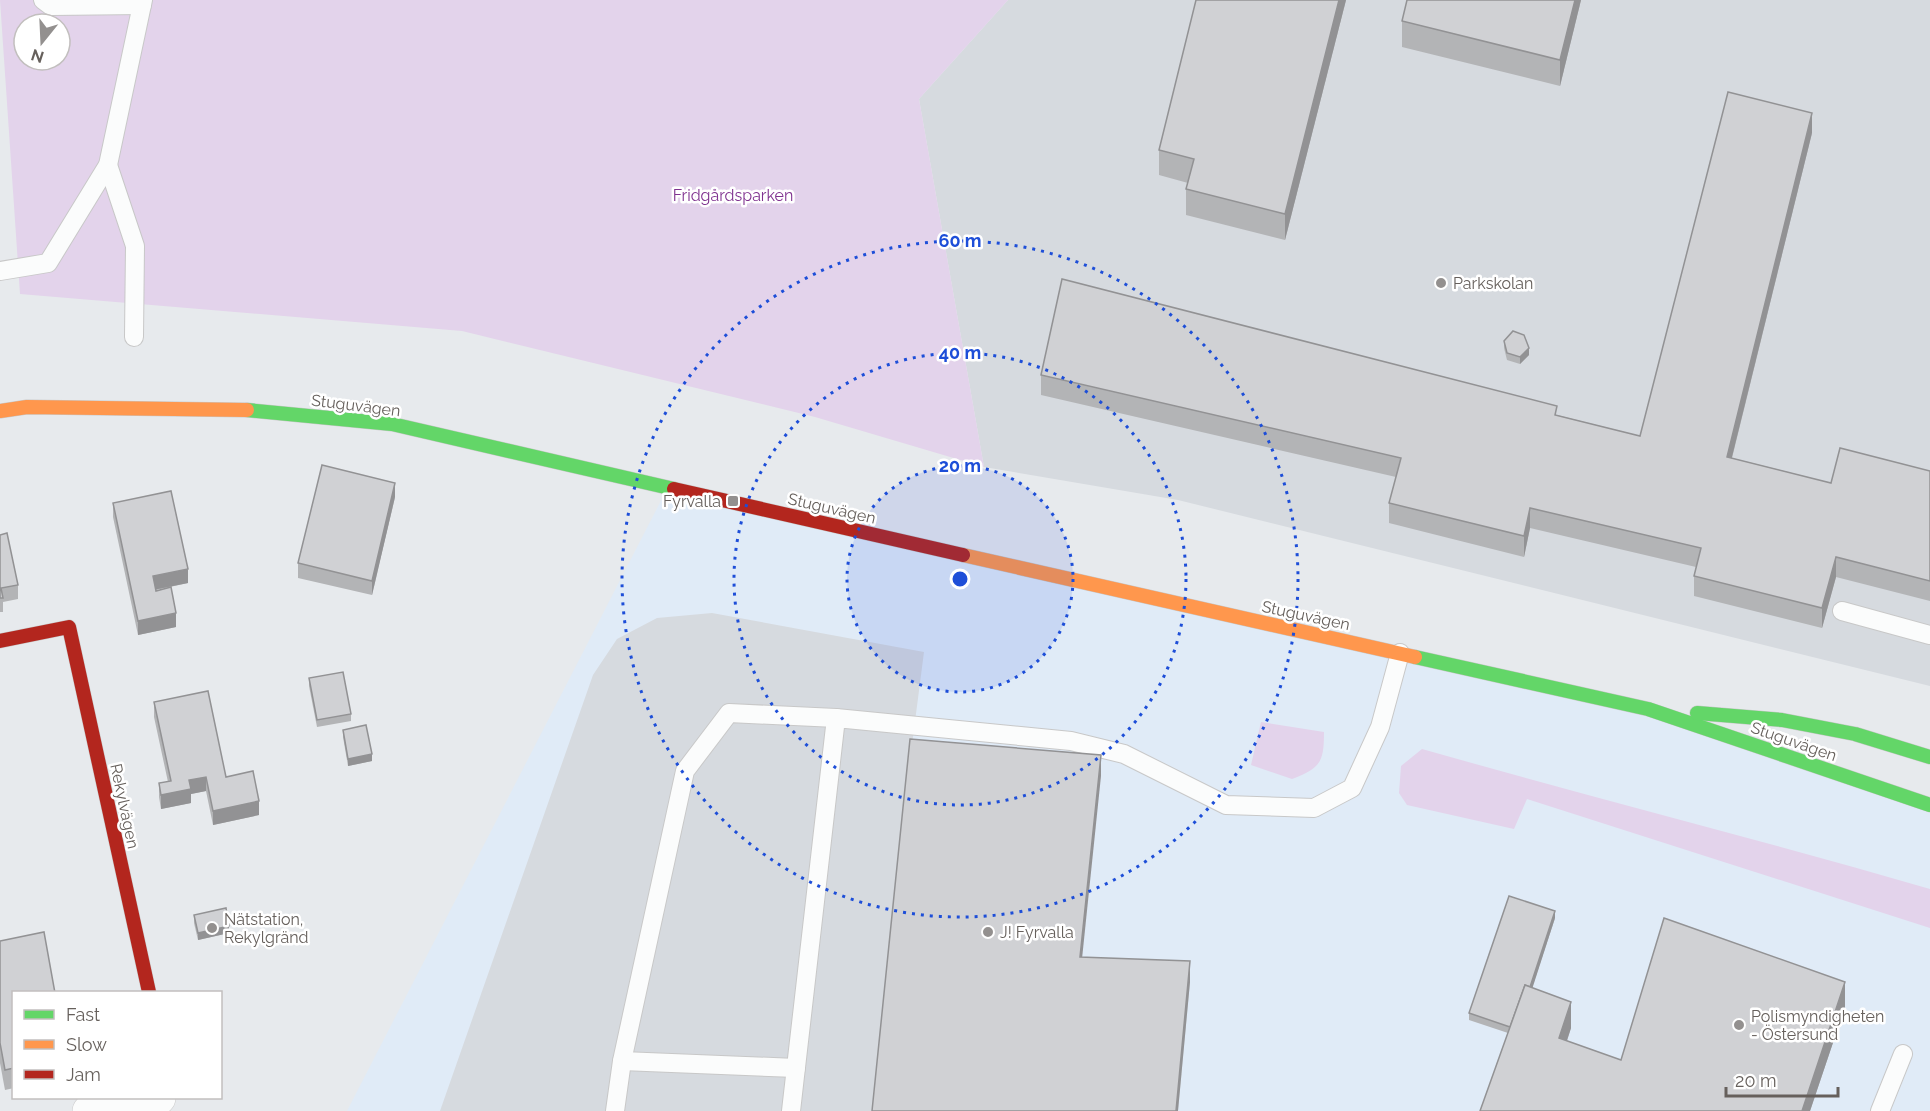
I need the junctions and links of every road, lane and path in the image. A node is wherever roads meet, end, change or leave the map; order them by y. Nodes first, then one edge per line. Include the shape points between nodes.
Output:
1 (44, 0) edge
2 (143, 3) edge
3 (108, 165) junction
4 (0, 272) edge
5 (134, 337) dead end
6 (0, 411) edge
7 (1842, 611) dead end
8 (1930, 635) edge
9 (0, 641) edge
10 (1400, 653) junction
11 (1648, 709) junction
12 (836, 718) junction
13 (1930, 758) edge
14 (1930, 805) edge
15 (149, 991) edge
16 (1904, 1053) dead end
17 (621, 1061) junction
18 (796, 1068) junction
19 (154, 1099) edge
20 (89, 1111) edge
21 (615, 1111) edge
22 (791, 1111) edge
23 (1880, 1111) edge

1 - 2 lane via 51,6
2 - 3 lane
3 - 4 lane via 48,263
3 - 5 lane via 135,246
6 - 10 main road, Stuguvägen via 27,407 260,410 392,424
7 - 8 lane
9 - 15 main road, Rekylvägen via 69,627
10 - 11 main road, Stuguvägen
10 - 12 lane via 1380,727 1352,788 1314,808 1226,806 1124,754 1071,741
11 - 13 main road, Stuguvägen via 1782,720 1855,734
11 - 14 main road, Stuguvägen
12 - 17 lane via 729,713 685,771
12 - 18 lane
16 - 23 lane
17 - 18 lane
17 - 21 lane
18 - 22 lane
19 - 20 street

